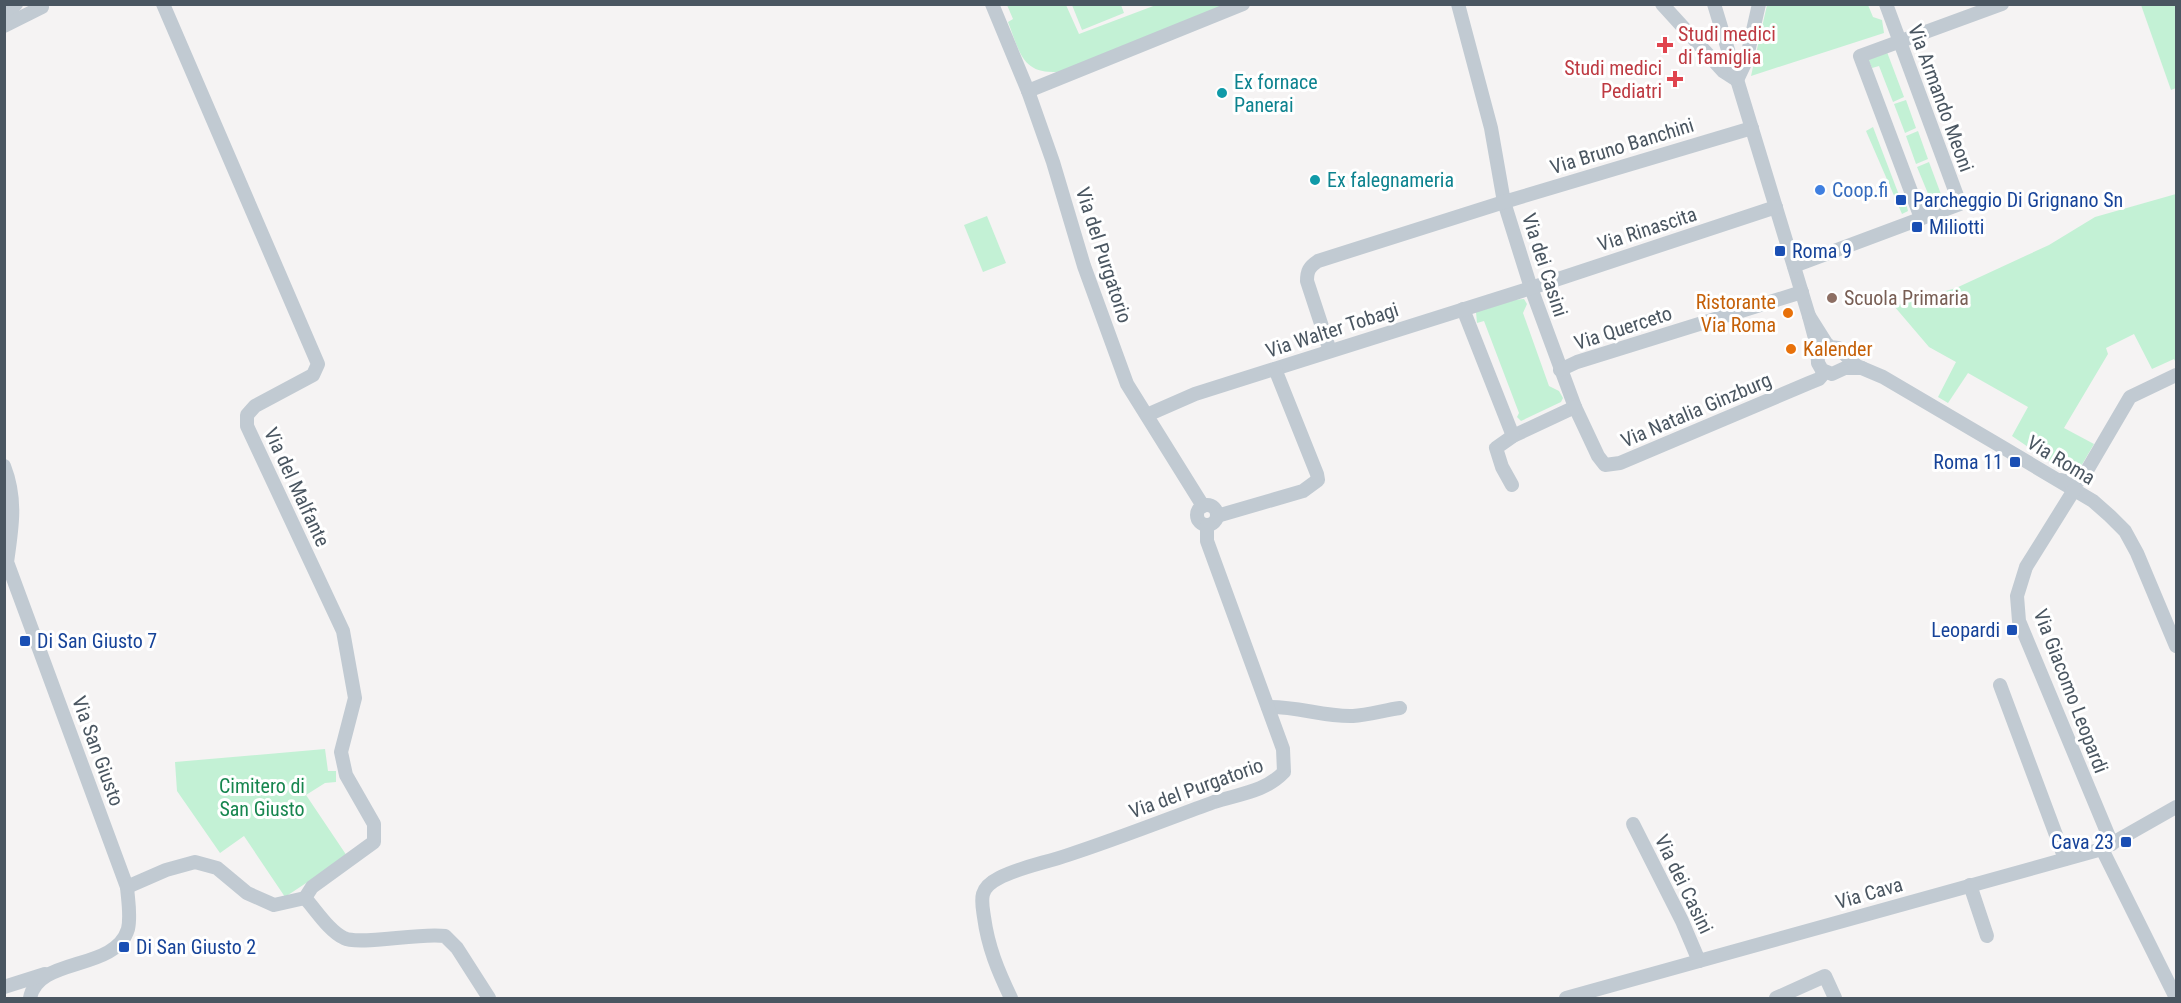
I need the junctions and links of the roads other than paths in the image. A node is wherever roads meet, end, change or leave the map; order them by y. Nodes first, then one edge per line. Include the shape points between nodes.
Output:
1 (16, 4) edge
2 (163, 4) edge
3 (992, 4) edge
4 (1243, 4) edge
5 (1458, 4) edge
6 (1662, 4) edge
7 (1714, 4) edge
8 (1758, 4) edge
9 (1886, 4) edge
10 (2002, 4) edge
11 (43, 5) edge
12 (4, 17) edge
13 (4, 26) edge
14 (1899, 40) junction
15 (1737, 80) junction
16 (1028, 91) junction
17 (1752, 128) junction
18 (1504, 202) junction
19 (1776, 207) junction
20 (1921, 218) junction
21 (1794, 266) junction
22 (1531, 288) junction
23 (1802, 292) junction
24 (1463, 309) junction
25 (1330, 351) junction
26 (1824, 351) junction
27 (1843, 354) junction
28 (1862, 368) junction
29 (1275, 369) junction
30 (1841, 369) junction
31 (1560, 370) junction
32 (1825, 372) junction
33 (2176, 377) edge
34 (1575, 407) junction
35 (1147, 415) junction
36 (1513, 436) junction
37 (4, 466) edge
38 (1512, 485) dead end
39 (2078, 485) junction
40 (1212, 520) junction
41 (2176, 646) edge
42 (2000, 685) dead end
43 (1268, 707) junction
44 (1400, 708) dead end
45 (2176, 807) edge
46 (1633, 824) dead end
47 (2107, 846) junction
48 (2065, 859) junction
49 (1970, 885) junction
50 (127, 887) junction
51 (305, 898) junction
52 (1987, 936) dead end
53 (1700, 961) junction
54 (65, 969) junction
55 (8, 986) edge
56 (1604, 994) edge
57 (30, 995) edge
58 (2176, 998) edge
59 (489, 999) edge
60 (1011, 999) edge
61 (1566, 999) edge
62 (1776, 999) edge
63 (1835, 999) edge

1 - 12 street
2 - 51 street, Via del Malfante via 318,364 313,375 255,406 247,415 247,426 343,631 356,698 340,752 346,775 374,824 374,842 312,887
3 - 16 street, Via del Purgatorio
4 - 16 street
5 - 18 street, Via dei Casini via 1491,129
6 - 15 street
7 - 15 street
8 - 15 street via 1746,61
9 - 14 street, Via Armando Meoni
10 - 14 street
11 - 13 street
14 - 20 street via 1860,56
14 - 20 street, Via Armando Meoni via 1960,204
15 - 17 street
16 - 35 street, Via del Purgatorio via 1098,306 1127,384
17 - 18 street, Via Bruno Banchini
17 - 19 street
18 - 22 street, Via dei Casini
18 - 25 street, Via Bruno Banchini via 1318,261 1310,267 1307,281
19 - 21 street
19 - 22 street, Via Rinascita
20 - 21 street
21 - 23 street
22 - 24 street, Via Walter Tobagi
22 - 31 street, Via dei Casini
23 - 26 street
23 - 31 street, Via Querceto
24 - 25 street, Via Walter Tobagi
24 - 36 street
25 - 29 street, Via Walter Tobagi
26 - 27 street, Via Roma via 1838,348
26 - 32 street via 1820,367
27 - 28 street, Via Roma
27 - 30 street
28 - 30 street, Via Roma
28 - 39 street, Via Roma via 2053,478
29 - 35 street, Via Walter Tobagi via 1195,394
29 - 40 street via 1318,480 1303,491
30 - 32 street, Via Roma
31 - 34 street, Via dei Casini
32 - 34 street, Via Natalia Ginzburg via 1809,383 1620,463 1605,465
33 - 39 street, Via Giacomo Leopardi via 2130,397
34 - 36 street
35 - 40 street, Via del Purgatorio via 1203,506 1197,515 1202,524
36 - 38 street via 1496,448
37 - 50 street, Via San Giusto via 13,498 7,562
39 - 41 street, Via Roma via 2118,524 2138,553
39 - 47 street, Via Giacomo Leopardi via 2026,567 2017,596 2019,621
40 - 43 street, Via del Purgatorio via 1207,541
42 - 48 street
43 - 44 street via 1288,706 1353,716
43 - 60 street, Via del Purgatorio via 1285,760 1284,772 1275,781 1011,873 989,885 982,904 987,941
45 - 47 street, Via Cava
46 - 53 street, Via dei Casini
47 - 48 street, Via Cava
47 - 58 street, Via Giacomo Leopardi
48 - 49 street, Via Cava
49 - 52 street
49 - 53 street, Via Cava
50 - 51 street via 195,862 217,868 247,893 274,905
50 - 54 street, Via San Giusto via 128,929 118,944 98,957
51 - 59 street via 345,939 445,936
53 - 56 street, Via Cava
54 - 55 street
54 - 57 street, Via San Giusto via 45,976
55 - 57 street
56 - 61 street, Via Cava
62 - 63 street via 1825,976

